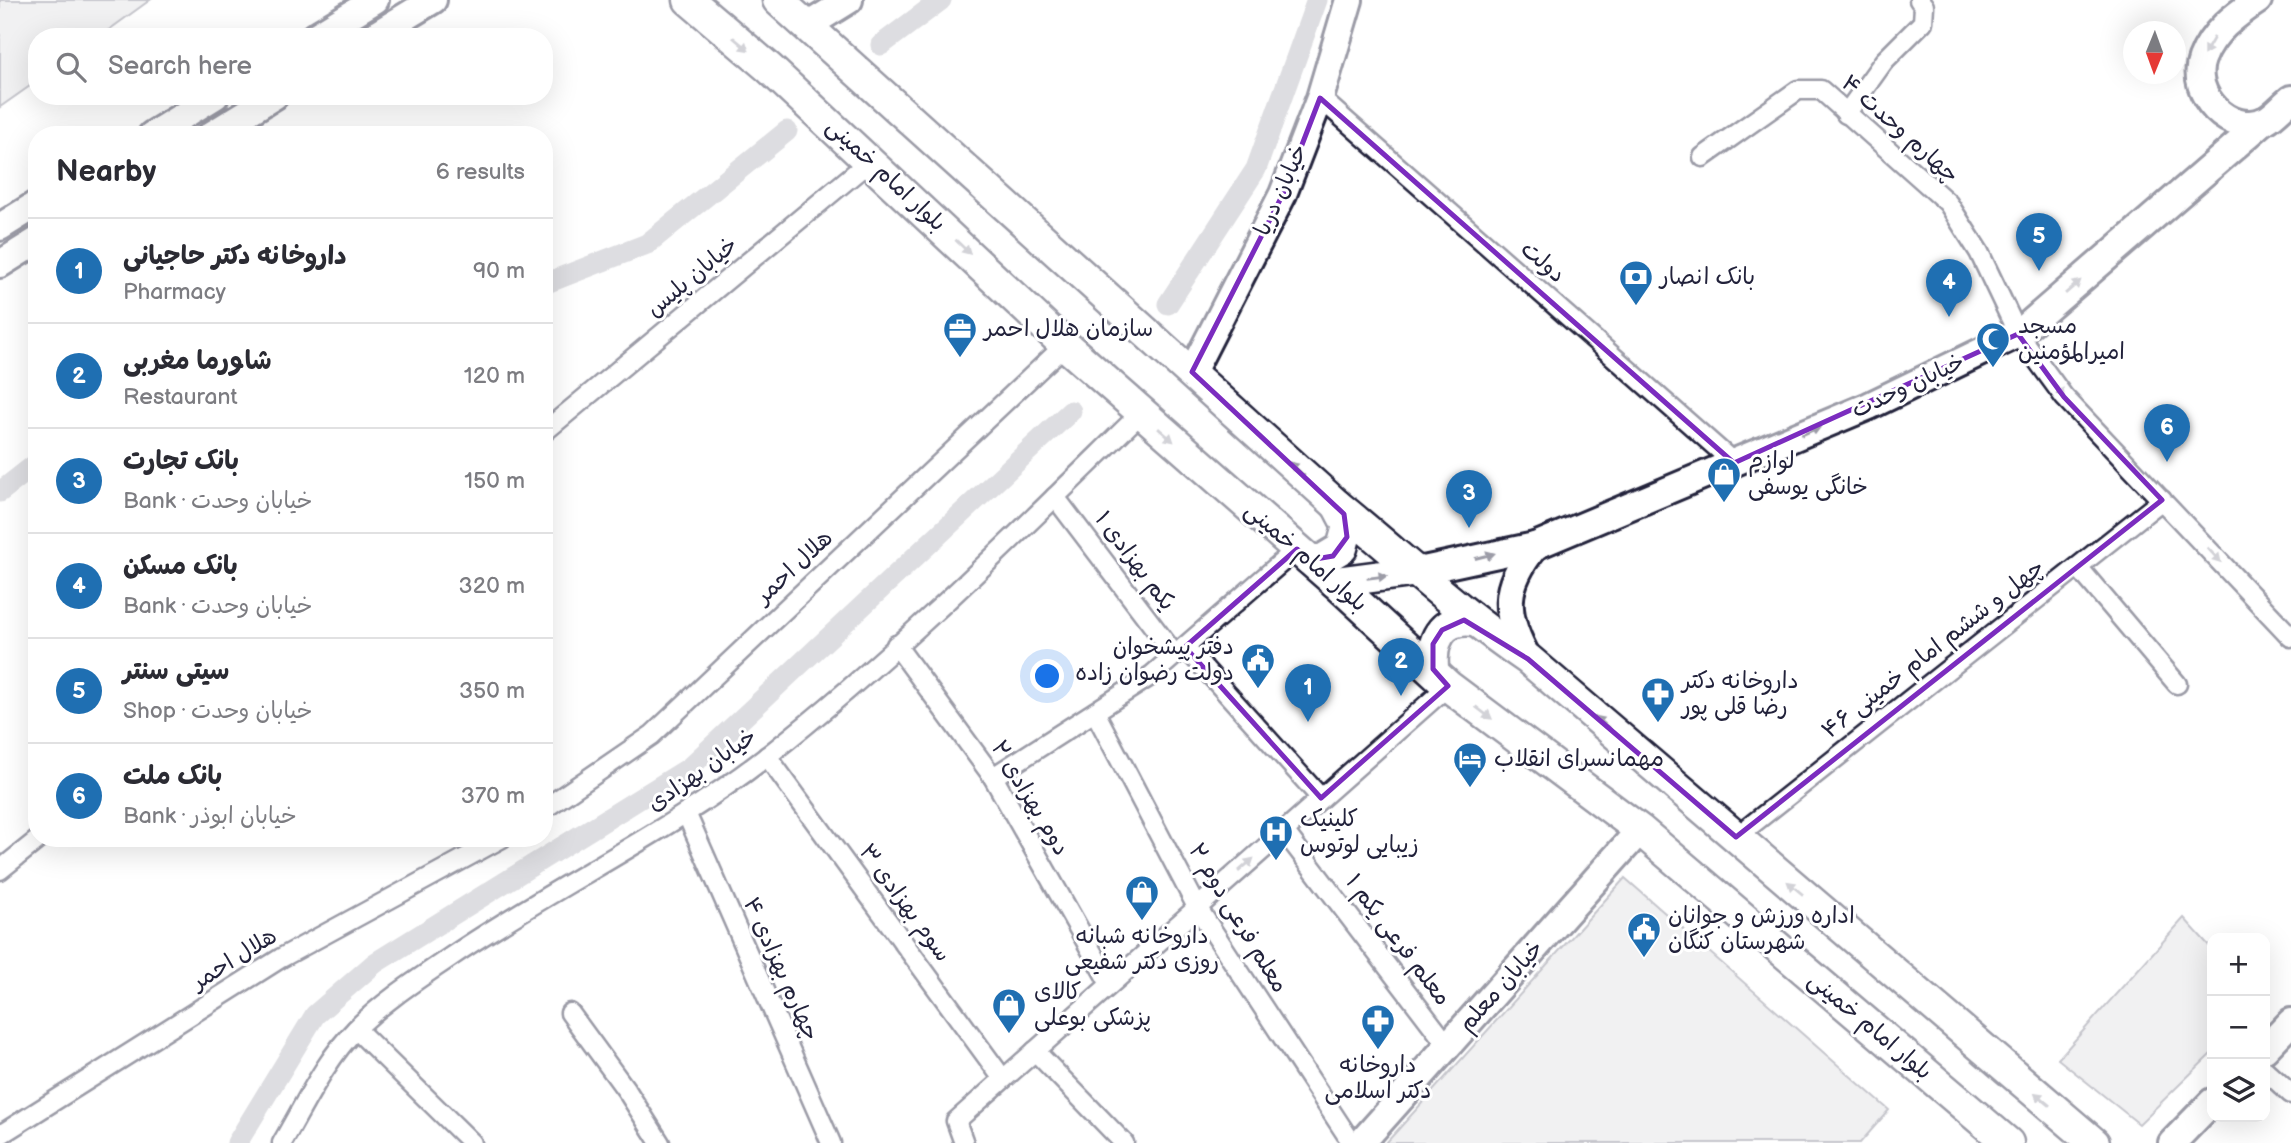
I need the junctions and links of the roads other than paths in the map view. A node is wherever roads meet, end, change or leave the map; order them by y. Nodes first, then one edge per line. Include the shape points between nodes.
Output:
1 (375, 0) edge
2 (433, 0) edge
3 (689, 0) edge
4 (778, 0) edge
5 (849, 0) edge
6 (1349, 0) edge
7 (1919, 0) edge
8 (2258, 0) edge
9 (390, 10) edge
10 (807, 26) junction
11 (329, 28) edge
12 (378, 28) edge
13 (1320, 98) junction
14 (2291, 99) edge
15 (200, 105) edge
16 (259, 105) edge
17 (1846, 114) junction
18 (2264, 121) junction
19 (167, 126) edge
20 (226, 126) edge
21 (1703, 157) dead end
22 (871, 160) junction
23 (28, 210) edge
24 (0, 227) edge
25 (28, 247) edge
26 (0, 264) edge
27 (2018, 334) junction
28 (1065, 345) junction
29 (1192, 372) junction
30 (1141, 413) junction
31 (553, 425) edge
32 (1734, 463) junction
33 (1055, 497) junction
34 (2162, 500) junction
35 (1337, 505) junction
36 (1535, 546) junction
37 (1303, 555) junction
38 (2078, 567) junction
39 (1419, 571) junction
40 (1335, 582) junction
41 (1473, 621) junction
42 (2291, 637) edge
43 (896, 645) junction
44 (1180, 651) junction
45 (1528, 659) junction
46 (1441, 678) junction
47 (2177, 684) dead end
48 (1095, 712) junction
49 (767, 756) junction
50 (993, 777) junction
51 (1321, 798) junction
52 (553, 803) edge
53 (687, 815) junction
54 (1640, 830) junction
55 (1284, 831) junction
56 (1736, 837) junction
57 (29, 847) edge
58 (485, 847) edge
59 (0, 870) edge
60 (1197, 907) junction
61 (1110, 984) junction
62 (570, 1013) dead end
63 (2291, 1022) edge
64 (356, 1029) junction
65 (2270, 1044) edge
66 (1448, 1045) junction
67 (1035, 1051) junction
68 (2270, 1075) edge
69 (1003, 1079) junction
70 (2291, 1094) edge
71 (2207, 1107) edge
72 (0, 1135) edge
73 (282, 1143) edge
74 (471, 1143) edge
75 (660, 1143) edge
76 (831, 1143) edge
77 (964, 1143) edge
78 (1124, 1143) edge
79 (1352, 1143) edge
80 (1361, 1143) edge
81 (2008, 1143) edge
82 (2094, 1143) edge
83 (2172, 1143) edge

1 - 11 main road
2 - 9 main road
3 -> 22 main road, بلوار امام خمینی
4 - 10 main road
5 - 10 main road
6 - 13 main road, خیابان دریا
7 - 17 street via 1924,6 1923,22 1884,61
8 -> 18 main road via 2213,37 2201,61 2202,90 2215,111 2236,121
9 - 12 main road
10 - 29 main road
13 - 29 main road, خیابان دریا via 1283,194
13 - 32 street, دولت
14 - 18 main road, خیابان وحدت
15 - 19 main road
16 - 20 main road
17 - 21 street, چهارم وحدت ۴ via 1821,90 1798,90
17 - 27 street, چهارم وحدت ۴ via 1948,203 1979,252
27 -> 18 main road, خیابان وحدت
22 -> 28 main road, بلوار امام خمینی
22 - 31 street, خیابان پلیس
23 - 24 main road
25 - 26 main road
32 -> 27 main road, خیابان وحدت via 1869,406
27 -> 34 street, چهارم وحدت ۴ via 2064,397
28 - 30 main road, بلوار امام خمینی
28 - 52 street, هلال احمر via 652,736
35 -> 29 main road
30 - 33 street, خیابان بهزادی
30 -> 37 main road, بلوار امام خمینی
32 - 36 main road, خیابان وحدت
33 - 43 street, خیابان بهزادی
33 - 44 street, یکم بهزادی ۱
34 - 38 street, چهل و ششم امام خمینی ۴۶
34 -> 42 street, چهارم وحدت ۴
35 - 37 main road via 1348,526 1342,548 1322,560
35 - 39 main road
39 -> 36 main road, خیابان وحدت
36 - 45 main road via 1518,568 1508,600 1512,630
37 - 40 main road, بلوار امام خمینی
37 - 44 street
38 - 47 street
38 - 56 street, چهل و ششم امام خمینی ۴۶
40 -> 39 main road
39 - 41 main road
40 - 46 main road, بلوار امام خمینی
41 - 45 main road
41 - 46 main road via 1456,621 1437,636 1432,652
43 - 49 street, خیابان بهزادی
43 - 50 street, دوم بهزادی ۲
44 - 48 street
44 - 51 street, یکم بهزادی ۱
56 -> 45 main road
46 - 51 street
46 -> 54 main road, بلوار امام خمینی
48 - 50 street
48 - 60 street, معلم فرعی دوم ۲
49 - 53 street, خیابان بهزادی
49 - 69 street, سوم بهزادی ۳
50 - 61 street, دوم بهزادی ۲
51 - 55 street
53 - 64 street, خیابان بهزادی via 517,912 404,989
53 - 76 street, چهارم بهزادی ۴
54 - 66 main road, خیابان معلم
54 - 81 main road, بلوار امام خمینی
60 -> 55 street
55 - 66 street, معلم فرعی یکم ۱
82 -> 56 main road
57 - 59 street
58 - 72 street, هلال احمر via 281,958
60 - 61 street
60 - 79 street, معلم فرعی دوم ۲
61 - 67 street
62 - 75 street
63 - 65 main road
64 - 73 street, خیابان بهزادی via 329,1062
64 - 74 street
66 - 80 main road, خیابان معلم
67 - 69 street
67 - 78 street
68 - 70 street
69 - 77 street via 956,1121
71 - 83 main road

